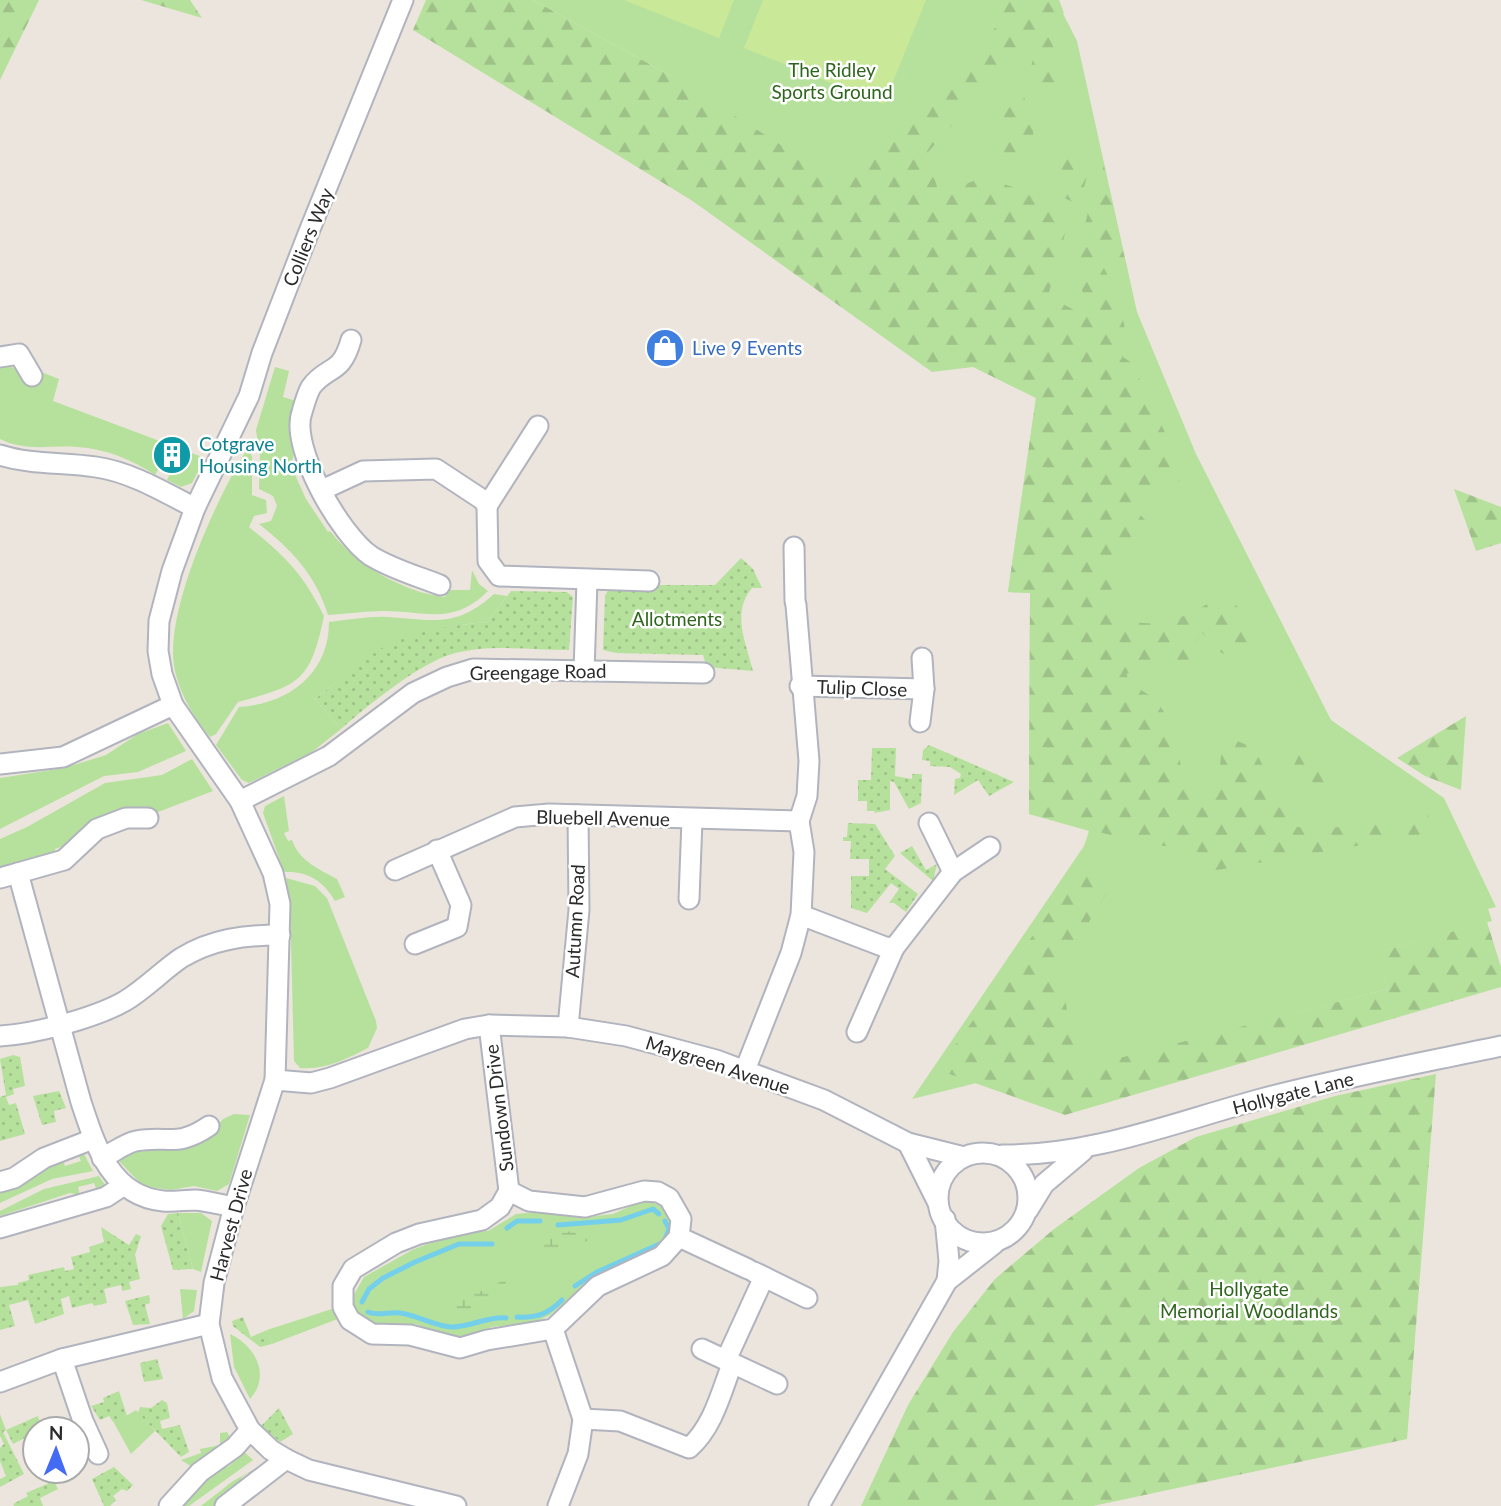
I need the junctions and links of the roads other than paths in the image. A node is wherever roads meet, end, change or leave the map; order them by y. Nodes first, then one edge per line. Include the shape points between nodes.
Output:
1 (403, 0) edge
2 (351, 340) dead end
3 (0, 357) edge
4 (32, 376) dead end
5 (537, 426) dead end
6 (0, 456) edge
7 (317, 483) junction
8 (487, 506) junction
9 (195, 508) junction
10 (794, 547) dead end
11 (587, 581) junction
12 (649, 581) dead end
13 (440, 585) dead end
14 (922, 658) dead end
15 (584, 671) junction
16 (704, 673) dead end
17 (800, 686) junction
18 (924, 690) junction
19 (173, 705) junction
20 (919, 722) dead end
21 (0, 764) edge
22 (240, 801) junction
23 (578, 815) junction
24 (148, 818) dead end
25 (692, 820) junction
26 (799, 821) junction
27 (929, 823) dead end
28 (990, 847) dead end
29 (437, 850) junction
30 (395, 870) dead end
31 (953, 872) junction
32 (9, 875) edge
33 (690, 900) dead end
34 (801, 915) junction
35 (280, 935) junction
36 (415, 944) dead end
37 (894, 948) junction
38 (60, 1023) junction
39 (489, 1026) junction
40 (568, 1027) junction
41 (857, 1032) dead end
42 (0, 1036) edge
43 (1501, 1046) edge
44 (745, 1070) junction
45 (275, 1080) junction
46 (209, 1126) dead end
47 (93, 1139) junction
48 (908, 1143) junction
49 (1087, 1148) junction
50 (1002, 1155) junction
51 (964, 1157) junction
52 (102, 1158) junction
53 (0, 1182) edge
54 (124, 1185) junction
55 (509, 1191) junction
56 (233, 1207) junction
57 (942, 1212) junction
58 (1026, 1214) junction
59 (0, 1228) edge
60 (679, 1237) junction
61 (994, 1244) junction
62 (755, 1273) junction
63 (947, 1281) junction
64 (807, 1298) dead end
65 (209, 1324) junction
66 (553, 1329) junction
67 (702, 1349) dead end
68 (62, 1359) junction
69 (729, 1362) junction
70 (0, 1382) edge
71 (778, 1384) dead end
72 (583, 1419) junction
73 (250, 1430) junction
74 (98, 1454) dead end
75 (286, 1459) junction
76 (372, 1497) edge
77 (169, 1506) edge
78 (225, 1506) edge
79 (456, 1506) edge
80 (558, 1506) edge
81 (819, 1506) edge

1 - 9 street, Colliers Way via 303,246 249,396
2 - 7 street via 345,360 312,386 301,415 298,435
3 - 4 street via 19,355
5 - 8 street
6 - 9 street via 23,463 100,467
7 - 8 street via 363,471 436,469
7 - 13 street via 364,550
8 - 11 street via 488,561 499,576
9 - 19 street, Colliers Way via 159,621 162,674
10 - 17 street
11 - 12 street
11 - 15 street
14 - 18 street, Tulip Close
15 - 16 street, Greengage Road
15 - 22 street, Greengage Road via 473,669 447,677 413,693 328,756
17 - 18 street, Tulip Close
17 - 26 street via 809,761 807,796
18 - 20 street, Tulip Close
19 - 21 street via 63,758
19 - 22 street, Harvest Drive
22 - 35 street, Harvest Drive via 273,873
23 - 25 street, Bluebell Avenue
23 - 29 street, Bluebell Avenue via 515,817
23 - 40 street, Autumn Road via 579,909
24 - 32 street via 126,818 97,830 64,860
25 - 26 street, Bluebell Avenue
25 - 33 street, Bluebell Avenue
26 - 34 street via 804,852
27 - 31 street
28 - 31 street
29 - 30 street, Bluebell Avenue
29 - 36 street via 461,905 457,927
31 - 37 street
32 - 38 street
34 - 37 street
34 - 44 street via 791,953
35 - 38 street via 219,940 183,957 125,1001
35 - 45 street, Harvest Drive
37 - 41 street
38 - 42 street
38 - 47 street
39 - 40 street, Maygreen Avenue
39 - 45 street, Maygreen Avenue via 465,1029 311,1083
39 - 55 street, Sundown Drive
40 - 44 street, Maygreen Avenue via 678,1049
43 - 49 street, Hollygate Lane via 1264,1099
44 - 48 street, Maygreen Avenue via 824,1100
45 - 56 street, Harvest Drive
46 - 52 street via 177,1142 132,1141
47 - 52 street
47 - 53 street
48 - 51 street, Maygreen Avenue
48 - 57 street
49 - 50 street, Hollygate Lane
49 - 58 street, Hollygate Lane via 1044,1184
50 - 51 street via 982,1152
50 - 58 street via 1020,1170 1026,1183
51 - 57 street via 951,1164 942,1177 938,1193
52 - 54 street
54 - 56 street via 136,1194 162,1201 198,1200
54 - 59 street via 106,1196
55 - 60 street via 529,1201 585,1207 644,1191 658,1192 669,1198 681,1219
55 - 66 street via 500,1207 482,1220 419,1234 352,1269 343,1286 343,1307 350,1320 372,1334 410,1335 460,1349
56 - 65 street, Harvest Drive
57 - 61 street via 967,1240
57 - 63 street
58 - 61 street via 1013,1234
60 - 62 street
60 - 66 street via 662,1256 598,1286
61 - 63 street
62 - 64 street
62 - 69 street
63 - 81 street
65 - 68 street
65 - 73 street, Harvest Drive via 222,1378
66 - 72 street
67 - 69 street
68 - 70 street
68 - 74 street
69 - 71 street
69 - 72 street via 716,1409 699,1440 689,1448 620,1421
72 - 80 street via 578,1454
73 - 75 street, Harvest Drive
73 - 77 street via 200,1472
75 - 76 street, Harvest Drive
75 - 78 street
76 - 79 street, Harvest Drive

